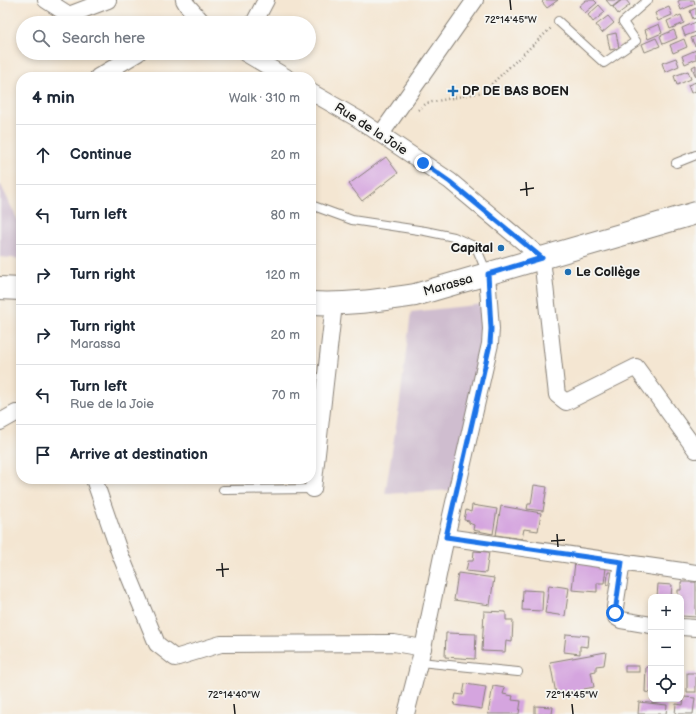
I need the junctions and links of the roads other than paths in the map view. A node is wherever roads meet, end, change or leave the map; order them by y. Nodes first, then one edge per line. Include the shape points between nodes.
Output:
1 (46, 0) edge
2 (108, 0) edge
3 (184, 0) edge
4 (266, 0) edge
5 (476, 0) edge
6 (648, 0) edge
7 (193, 16) edge
8 (258, 16) edge
9 (558, 21) road end
10 (126, 60) edge
11 (257, 60) edge
12 (106, 72) edge
13 (277, 72) edge
14 (316, 95) edge
15 (380, 134) junction
16 (696, 155) edge
17 (676, 163) dead end
18 (316, 207) edge
19 (696, 213) edge
20 (542, 258) junction
21 (488, 274) junction
22 (0, 288) edge
23 (16, 288) edge
24 (316, 303) edge
25 (334, 304) junction
26 (16, 413) edge
27 (0, 422) edge
28 (696, 450) edge
29 (316, 463) edge
30 (96, 484) edge
31 (314, 484) edge
32 (313, 489) joint
33 (223, 490) dead end
34 (446, 537) junction
35 (622, 562) junction
36 (696, 573) edge
37 (648, 624) edge
38 (684, 627) edge
39 (696, 628) edge
40 (422, 655) junction
41 (518, 672) dead end
42 (406, 714) edge

1 - 2 street via 69,15
3 - 7 street
4 - 8 street
5 - 15 street
6 - 9 lane via 623,22 636,41 604,63
10 - 12 street
11 - 13 street
14 - 15 street, Rue de la Joie
15 - 20 street, Rue de la Joie via 450,182
16 - 17 lane
18 - 21 lane via 352,220 425,230 454,237 476,247
19 - 20 main road, Marassa
20 - 21 main road, Marassa
20 - 28 street via 557,395 566,402 636,367
21 - 25 main road, Marassa via 415,295
21 - 34 street via 490,344
22 - 23 main road
24 - 25 main road, Marassa
25 - 29 street
26 - 27 street
30 - 40 street via 120,554 157,644 175,658 221,644 394,643
31 - 32 street
32 - 33 lane
34 - 35 street
34 - 40 street
35 - 36 street
35 - 37 street via 615,607 616,617
38 - 39 street
40 - 41 lane
40 - 42 street

